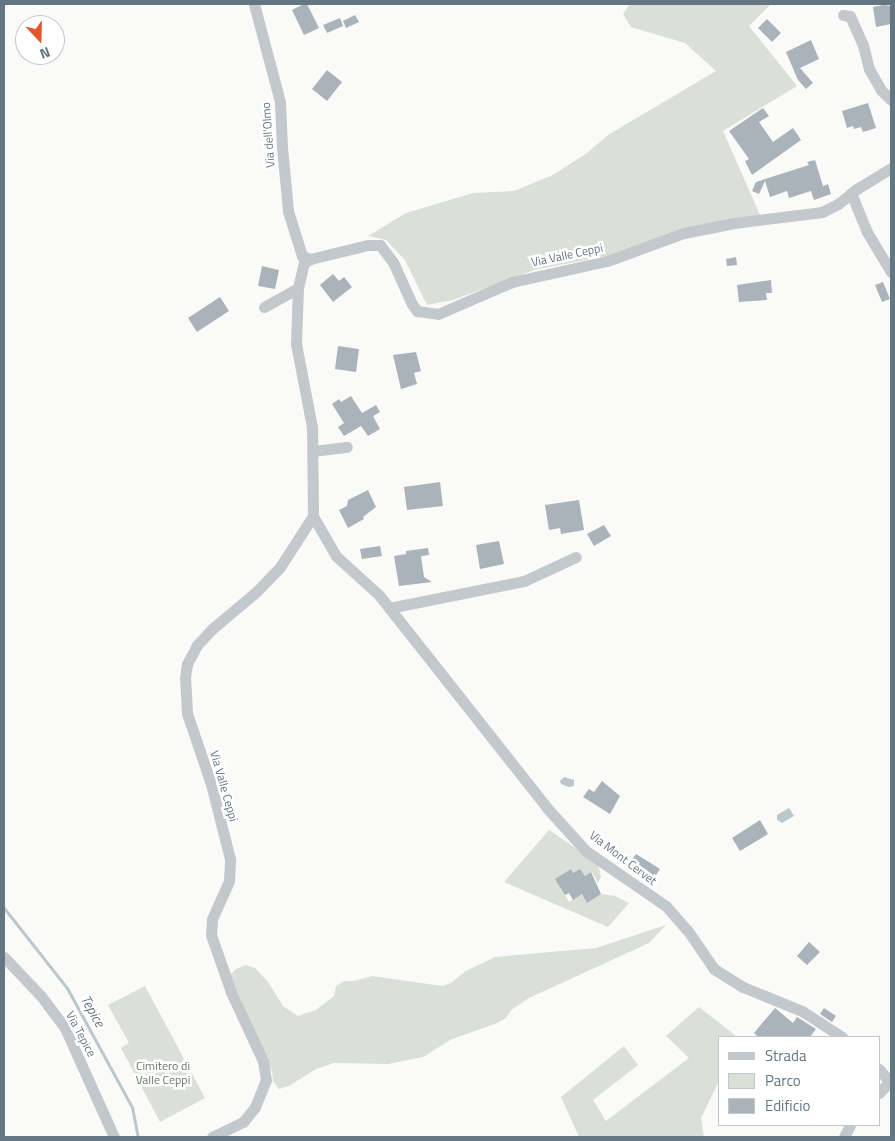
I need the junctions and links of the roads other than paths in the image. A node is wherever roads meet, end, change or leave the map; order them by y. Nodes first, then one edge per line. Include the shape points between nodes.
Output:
1 (254, 4) edge
2 (843, 15) dead end
3 (891, 100) edge
4 (891, 168) edge
5 (851, 193) junction
6 (310, 260) junction
7 (891, 272) edge
8 (298, 288) junction
9 (264, 307) dead end
10 (347, 447) dead end
11 (313, 452) junction
12 (313, 516) junction
13 (576, 557) dead end
14 (389, 608) junction
15 (4, 957) edge
16 (840, 1036) edge
17 (880, 1070) edge
18 (890, 1083) edge
19 (880, 1092) edge
20 (114, 1137) edge
21 (212, 1137) edge

1 - 6 street, Via dell'Olmo via 280,102 288,210 302,256
2 - 3 street via 850,16 863,44 869,69
4 - 5 street, Via Valle Ceppi
5 - 6 street, Via Valle Ceppi via 822,212 684,233 607,261 535,275 438,314 417,311 393,262 380,245
5 - 7 street via 867,232
6 - 8 street via 304,263
8 - 9 street
8 - 11 street via 296,344 312,427
10 - 11 street
11 - 12 street
12 - 14 street, Via Mont Cervet via 336,556
12 - 21 street, Via Valle Ceppi via 280,567 212,629 197,645 187,664 187,713 211,784 230,860 229,881 212,919 210,935 231,992 264,1061 266,1080 255,1107 242,1122
13 - 14 street via 524,581
14 - 16 street, Via Mont Cervet via 547,808 586,851 666,906 714,969 743,987 802,1011
15 - 20 street, Via Tepice via 41,996 65,1028
17 - 18 street
18 - 19 street

